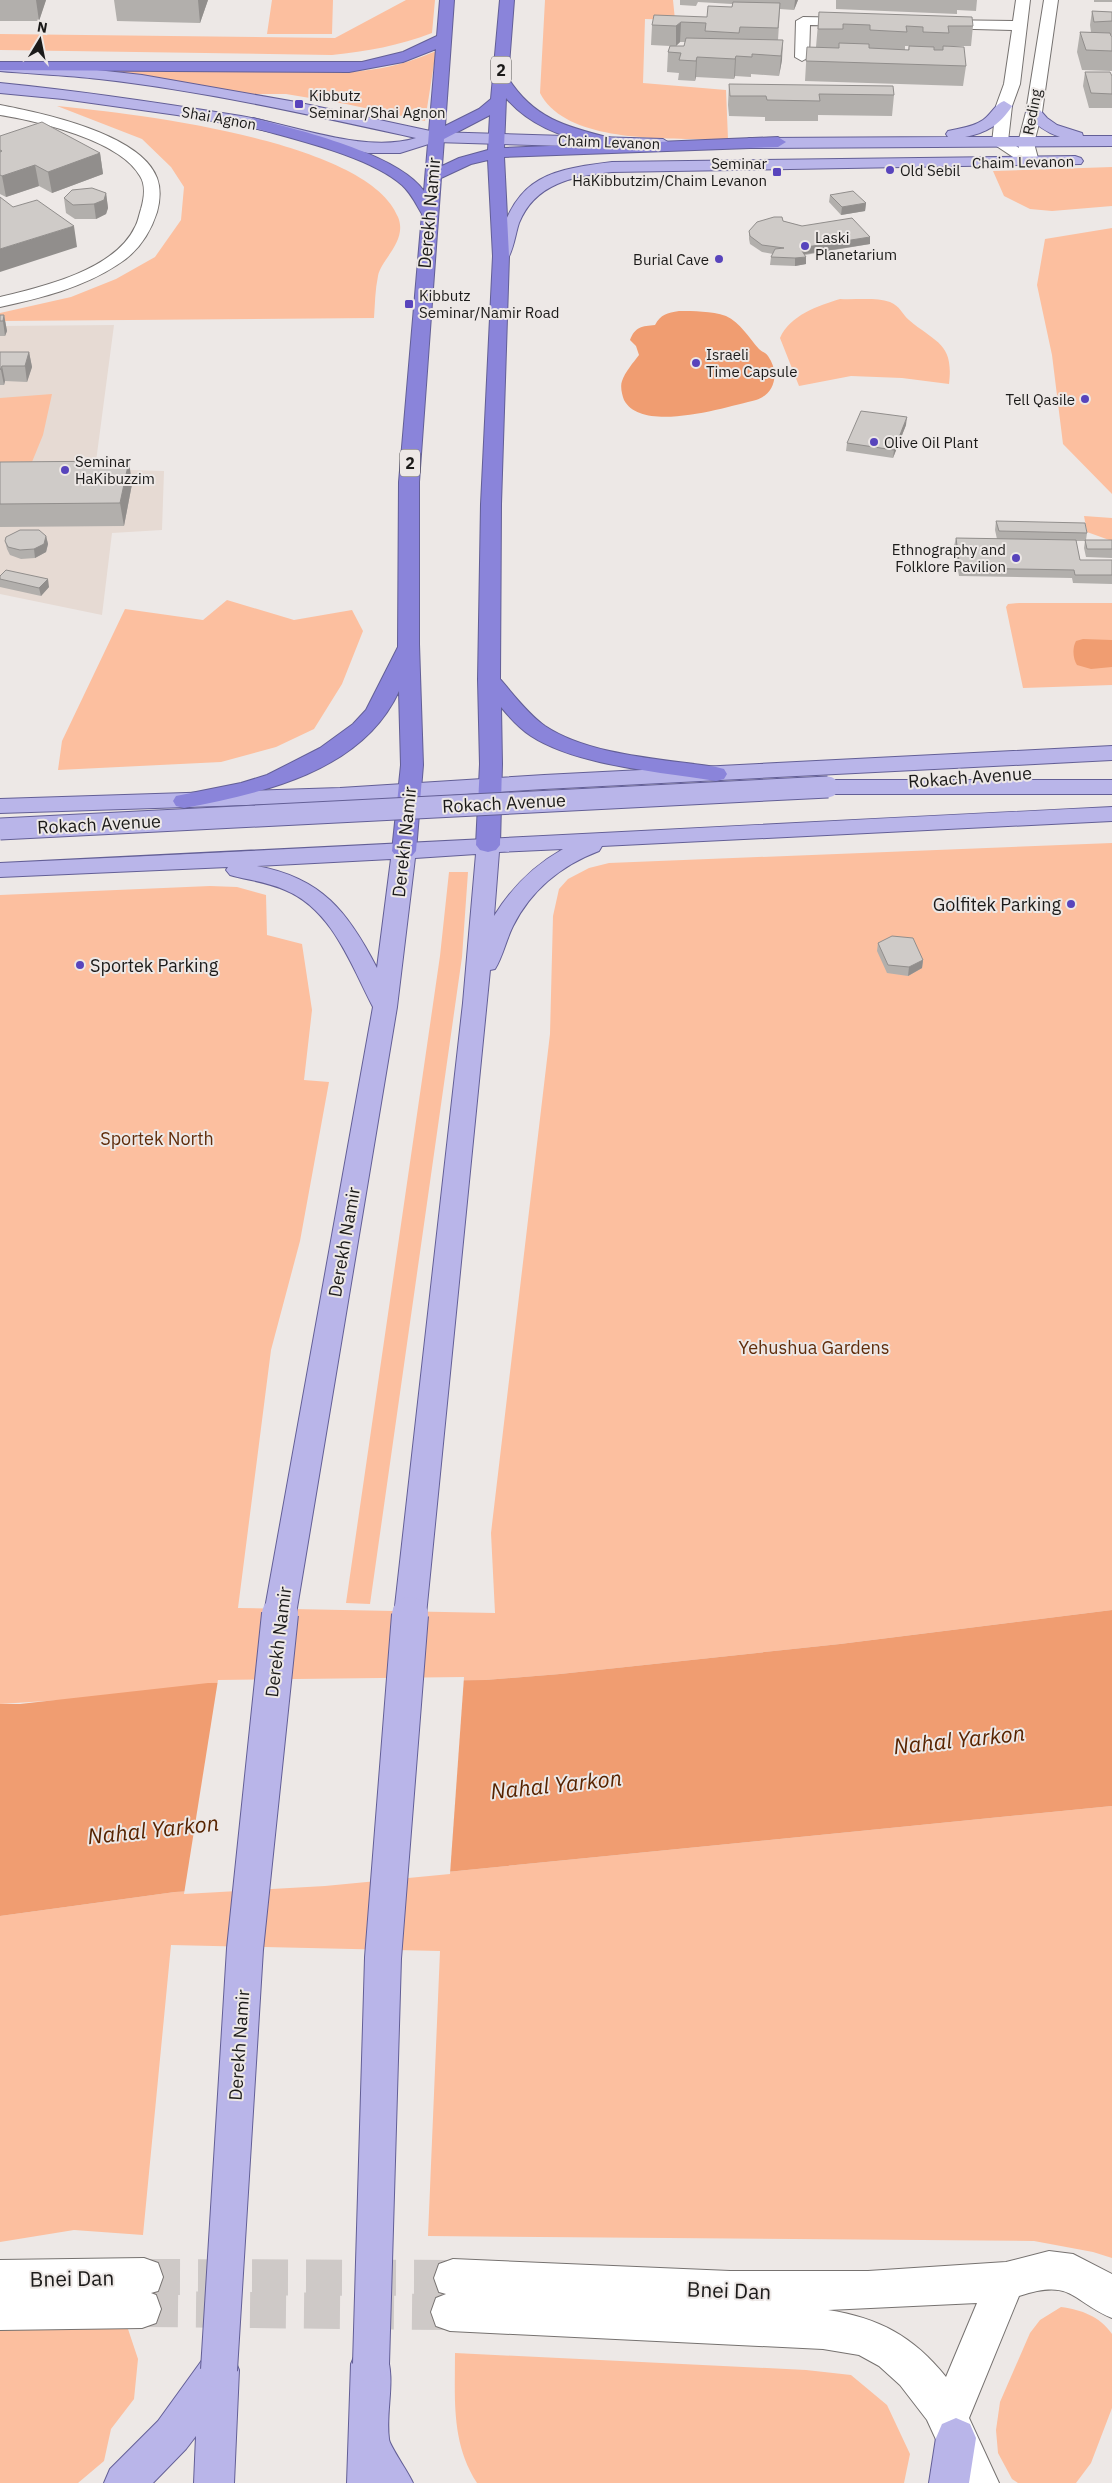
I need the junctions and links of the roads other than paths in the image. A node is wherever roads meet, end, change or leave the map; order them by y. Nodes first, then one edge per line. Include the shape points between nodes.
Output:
1 (447, 0) edge
2 (507, 0) edge
3 (1023, 0) edge
4 (1051, 0) edge
5 (872, 22) edge
6 (921, 24) edge
7 (1020, 26) junction
8 (443, 39) junction
9 (802, 57) dead end
10 (0, 67) edge
11 (501, 79) junction
12 (1012, 84) junction
13 (1037, 86) junction
14 (0, 88) edge
15 (498, 100) junction
16 (1004, 106) junction
17 (0, 110) edge
18 (1034, 112) junction
19 (253, 123) junction
20 (435, 137) junction
21 (846, 141) junction
22 (1112, 141) edge
23 (778, 142) junction
24 (1000, 143) junction
25 (1026, 143) junction
26 (626, 144) junction
27 (496, 146) junction
28 (1094, 160) dead end
29 (1031, 162) junction
30 (432, 176) junction
31 (429, 212) junction
32 (501, 256) junction
33 (0, 302) edge
34 (408, 644) junction
35 (489, 680) junction
36 (1112, 753) edge
37 (1112, 766) edge
38 (716, 774) junction
39 (490, 785) junction
40 (828, 787) junction
41 (1112, 787) edge
42 (410, 790) junction
43 (184, 801) junction
44 (0, 806) edge
45 (1112, 814) edge
46 (0, 829) edge
47 (618, 838) junction
48 (488, 845) junction
49 (404, 851) junction
50 (169, 864) junction
51 (0, 870) edge
52 (475, 1003) junction
53 (385, 1007) junction
54 (0, 2279) edge
55 (1006, 2281) junction
56 (1112, 2299) edge
57 (0, 2311) edge
58 (220, 2370) junction
59 (952, 2428) junction
60 (368, 2464) edge
61 (124, 2483) edge
62 (214, 2483) edge
63 (393, 2483) edge
64 (949, 2483) edge
65 (979, 2483) edge

1 - 8 highway, Derekh Namir / 2
2 - 11 highway, 2
3 - 7 street, Reding
4 - 13 street, Reding
5 - 9 street via 803,21
6 - 7 street
7 - 12 street, Reding
8 - 10 highway via 398,61 348,68
8 - 20 highway, Derekh Namir / 2
10 - 20 main road, Shai Agnon via 142,80 296,107
11 - 15 highway, 2
11 - 26 highway via 515,100 548,123 589,138
12 - 13 street via 1027,89
12 - 16 street, Reding
13 - 18 street, Reding
14 - 19 main road, Shai Agnon via 63,94
15 - 20 highway via 484,112
15 - 27 highway, 2
16 - 21 main road via 992,123 957,134
16 - 24 street, Reding
17 - 33 street via 38,117 116,145 148,174 152,192 141,236 91,274 56,289
18 - 22 main road via 1040,122 1057,130 1084,138
18 - 25 street, Reding
19 - 20 main road, Shai Agnon via 379,149 400,148
19 - 31 highway via 383,167 407,181
20 - 27 highway
20 - 30 highway, Derekh Namir / 2
21 - 23 main road, Chaim Levanon
21 - 24 main road, Chaim Levanon
22 - 25 main road, Chaim Levanon
23 - 26 main road, Chaim Levanon
23 - 27 highway
24 - 25 main road, Chaim Levanon
24 - 29 street, Reding
25 - 29 street, Reding
26 - 27 main road, Chaim Levanon
27 - 30 highway
27 - 32 highway, 2
28 - 29 main road, Chaim Levanon
29 - 32 main road, Chaim Levanon via 583,170 556,177 524,198 514,216
30 - 31 highway, Derekh Namir / 2
31 - 34 highway, Derekh Namir / 2 via 408,482
32 - 35 highway, 2 via 491,504
34 - 42 highway, Derekh Namir / 2
34 - 43 highway via 383,702 347,740 291,772 260,785
35 - 38 highway via 524,719 546,736 591,751
35 - 39 highway, 2
36 - 38 main road
37 - 40 main road, Rokach Avenue
38 - 39 main road
39 - 42 main road
39 - 48 highway, 2
40 - 41 main road, Rokach Avenue
40 - 46 main road, Rokach Avenue, bridge
42 - 43 main road
42 - 49 highway, Derekh Namir / 2
43 - 44 main road
45 - 47 main road
47 - 48 main road
47 - 52 main road via 560,858 528,884 511,908 489,952
48 - 49 main road
48 - 52 main road
49 - 50 main road
49 - 53 main road, Derekh Namir
50 - 51 main road
50 - 53 main road via 241,870 272,877 298,886 321,901 338,919
52 - 60 main road, bridge via 410,1615 383,1958
53 - 58 main road, Derekh Namir, bridge via 280,1614 245,1949
54 - 57 street, Bnei Dan via 143,2293
55 - 56 street, Bnei Dan via 1031,2271 1052,2268 1076,2275
55 - 59 street
55 - 59 street, Bnei Dan via 867,2292 451,2295 823,2329 866,2338 898,2357 931,2389
58 - 61 main road via 172,2435
58 - 62 main road, Derekh Namir
59 - 64 main road via 954,2464
59 - 65 street, Bnei Dan
60 - 63 main road

